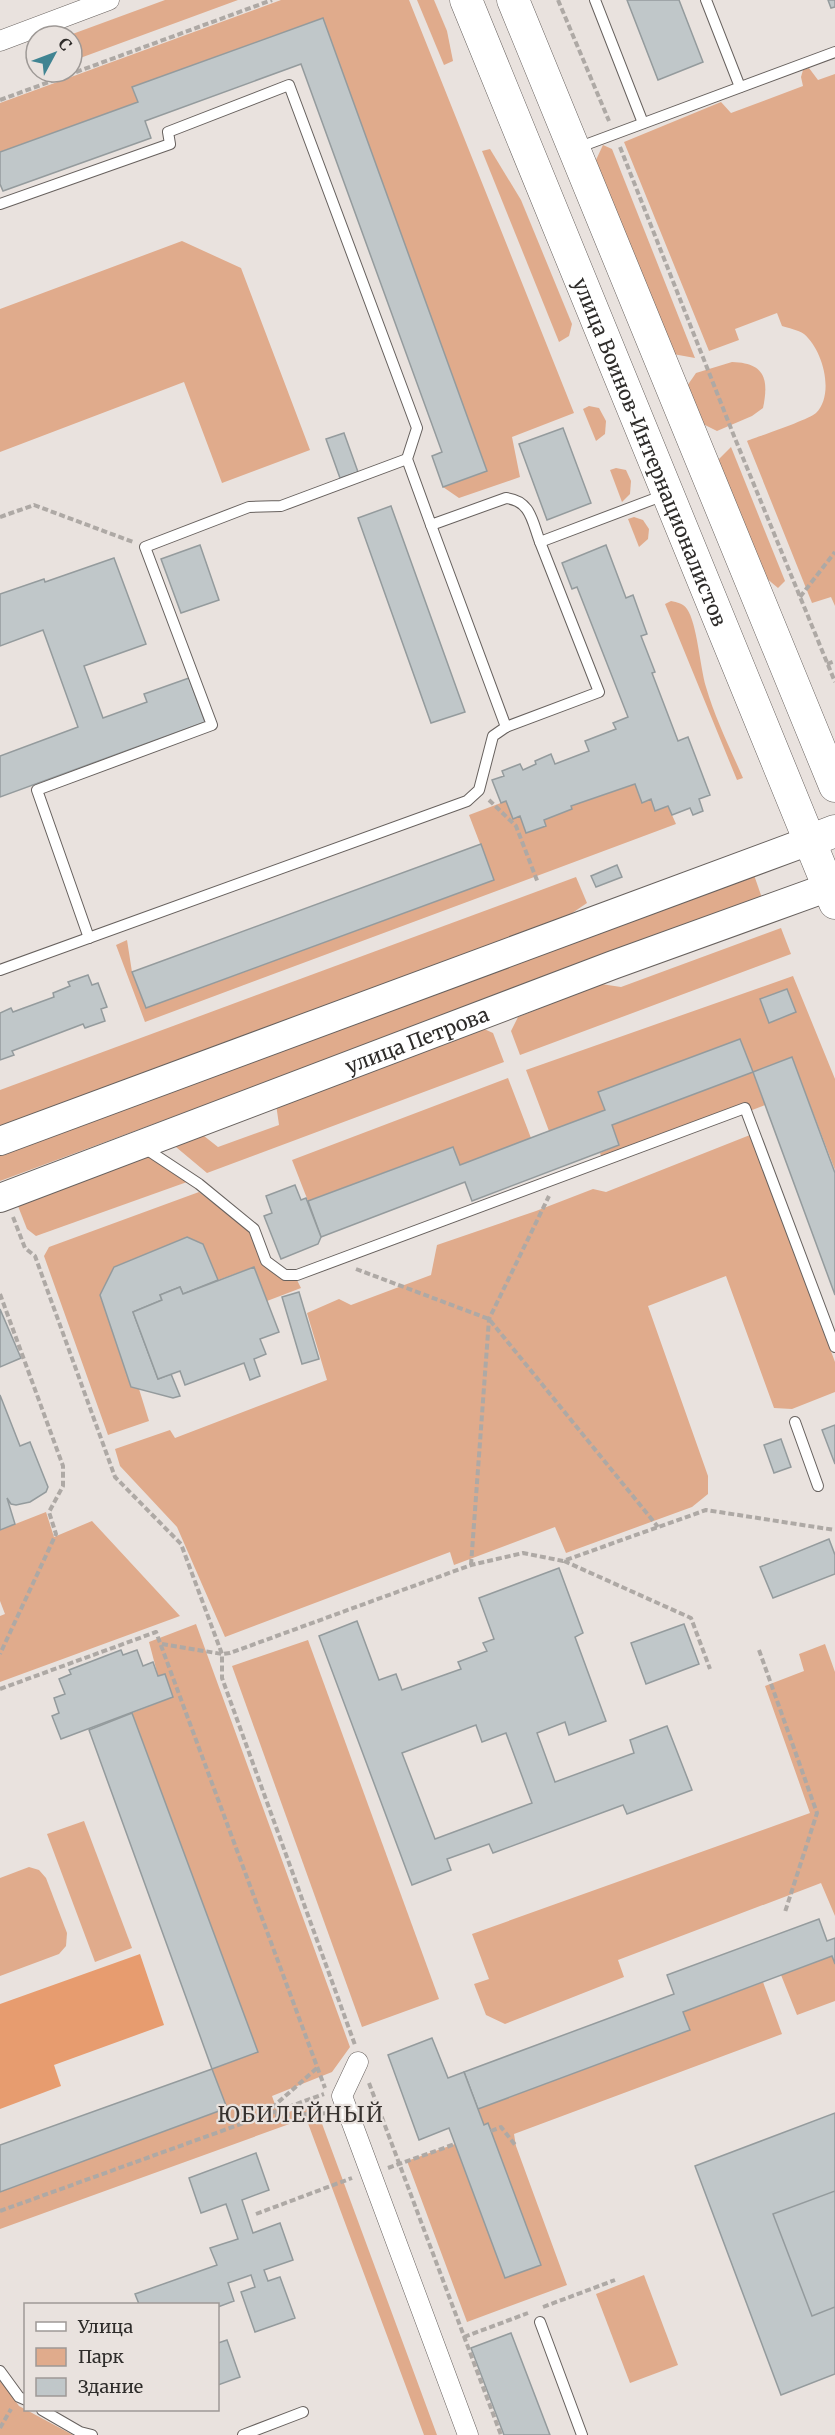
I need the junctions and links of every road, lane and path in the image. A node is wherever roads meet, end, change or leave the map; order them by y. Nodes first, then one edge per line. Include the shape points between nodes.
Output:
1 (109, 0) edge
2 (272, 0) edge
3 (466, 0) edge
4 (513, 0) edge
5 (558, 0) edge
6 (595, 0) edge
7 (706, 0) edge
8 (0, 40) edge
9 (835, 52) edge
10 (740, 87) junction
11 (0, 100) edge
12 (644, 123) junction
13 (615, 134) junction
14 (574, 149) junction
15 (0, 204) edge
16 (407, 459) junction
17 (668, 494) junction
18 (0, 517) edge
19 (431, 525) junction
20 (540, 542) junction
21 (145, 547) junction
22 (835, 552) edge
23 (800, 598) junction
24 (835, 661) edge
25 (827, 664) junction
26 (833, 675) edge
27 (835, 682) edge
28 (506, 727) junction
29 (835, 786) edge
30 (479, 790) junction
31 (822, 836) edge
32 (538, 883) dead end
33 (833, 892) edge
34 (89, 938) junction
35 (0, 970) edge
36 (0, 1141) edge
37 (140, 1145) junction
38 (558, 1179) junction
39 (0, 1198) edge
40 (25, 1248) dead end
41 (334, 1261) junction
42 (0, 1294) edge
43 (489, 1319) junction
44 (835, 1347) edge
45 (795, 1422) dead end
46 (818, 1486) dead end
47 (658, 1527) junction
48 (835, 1530) edge
49 (563, 1561) junction
50 (471, 1565) junction
51 (161, 1644) junction
52 (759, 1650) dead end
53 (0, 1654) edge
54 (222, 1654) junction
55 (710, 1669) dead end
56 (222, 1678) dead end
57 (0, 1689) edge
58 (785, 1912) dead end
59 (358, 2062) dead end
60 (317, 2068) junction
61 (327, 2093) junction
62 (262, 2116) junction
63 (491, 2131) dead end
64 (516, 2146) dead end
65 (0, 2211) edge
66 (540, 2322) dead end
67 (0, 2371) edge
68 (22, 2399) edge
69 (45, 2411) edge
70 (303, 2412) dead end
71 (0, 2428) edge
72 (92, 2435) edge
73 (243, 2435) edge
74 (468, 2435) edge
75 (582, 2435) edge

1 - 8 street
2 - 11 path
3 - 17 main road, улица Воинов-Интернационалистов
4 - 14 main road
5 - 13 path
6 - 12 lane
7 - 10 lane
9 - 10 lane
10 - 12 lane
12 - 13 lane
13 - 14 lane
13 - 23 path
14 - 29 main road
15 - 16 lane via 170,144 168,132 289,85 417,428
16 - 19 lane
16 - 21 lane via 281,506 249,507
17 - 20 lane
17 - 31 main road, улица Воинов-Интернационалистов
18 - 21 path via 34,505
19 - 20 lane via 506,498 519,500 527,508
19 - 28 lane
20 - 28 lane via 599,692
21 - 34 lane via 212,725 37,790
22 - 23 path
23 - 25 path
24 - 25 path
25 - 26 path
26 - 27 path
28 - 30 lane via 493,736
30 - 32 path via 516,826
30 - 34 lane via 467,801
31 - 33 main road, улица Воинов-Интернационалистов
31 - 36 main road
33 - 37 main road, улица Петрова via 613,965
34 - 35 lane
37 - 39 main road, улица Петрова
37 - 41 lane via 199,1184 254,1229 266,1261 285,1275 297,1275
38 - 41 lane
38 - 43 path
38 - 44 lane via 746,1108
40 - 54 path via 35,1256 115,1478 181,1544
41 - 43 path
42 - 53 path via 63,1466 63,1486 49,1512 56,1534
43 - 47 path
43 - 50 path
45 - 46 lane
47 - 48 path via 706,1510
47 - 49 path
49 - 50 path via 523,1553
49 - 55 path via 691,1618
50 - 54 path
51 - 54 path
51 - 57 path via 156,1632
51 - 60 path
52 - 58 path via 817,1813
54 - 56 path
59 - 74 street via 342,2096
60 - 61 path
60 - 62 path
61 - 62 path
61 - 62 path via 334,2113
62 - 65 path
63 - 64 path via 501,2127
66 - 75 lane
67 - 68 lane
68 - 71 path
69 - 72 lane
70 - 73 lane

